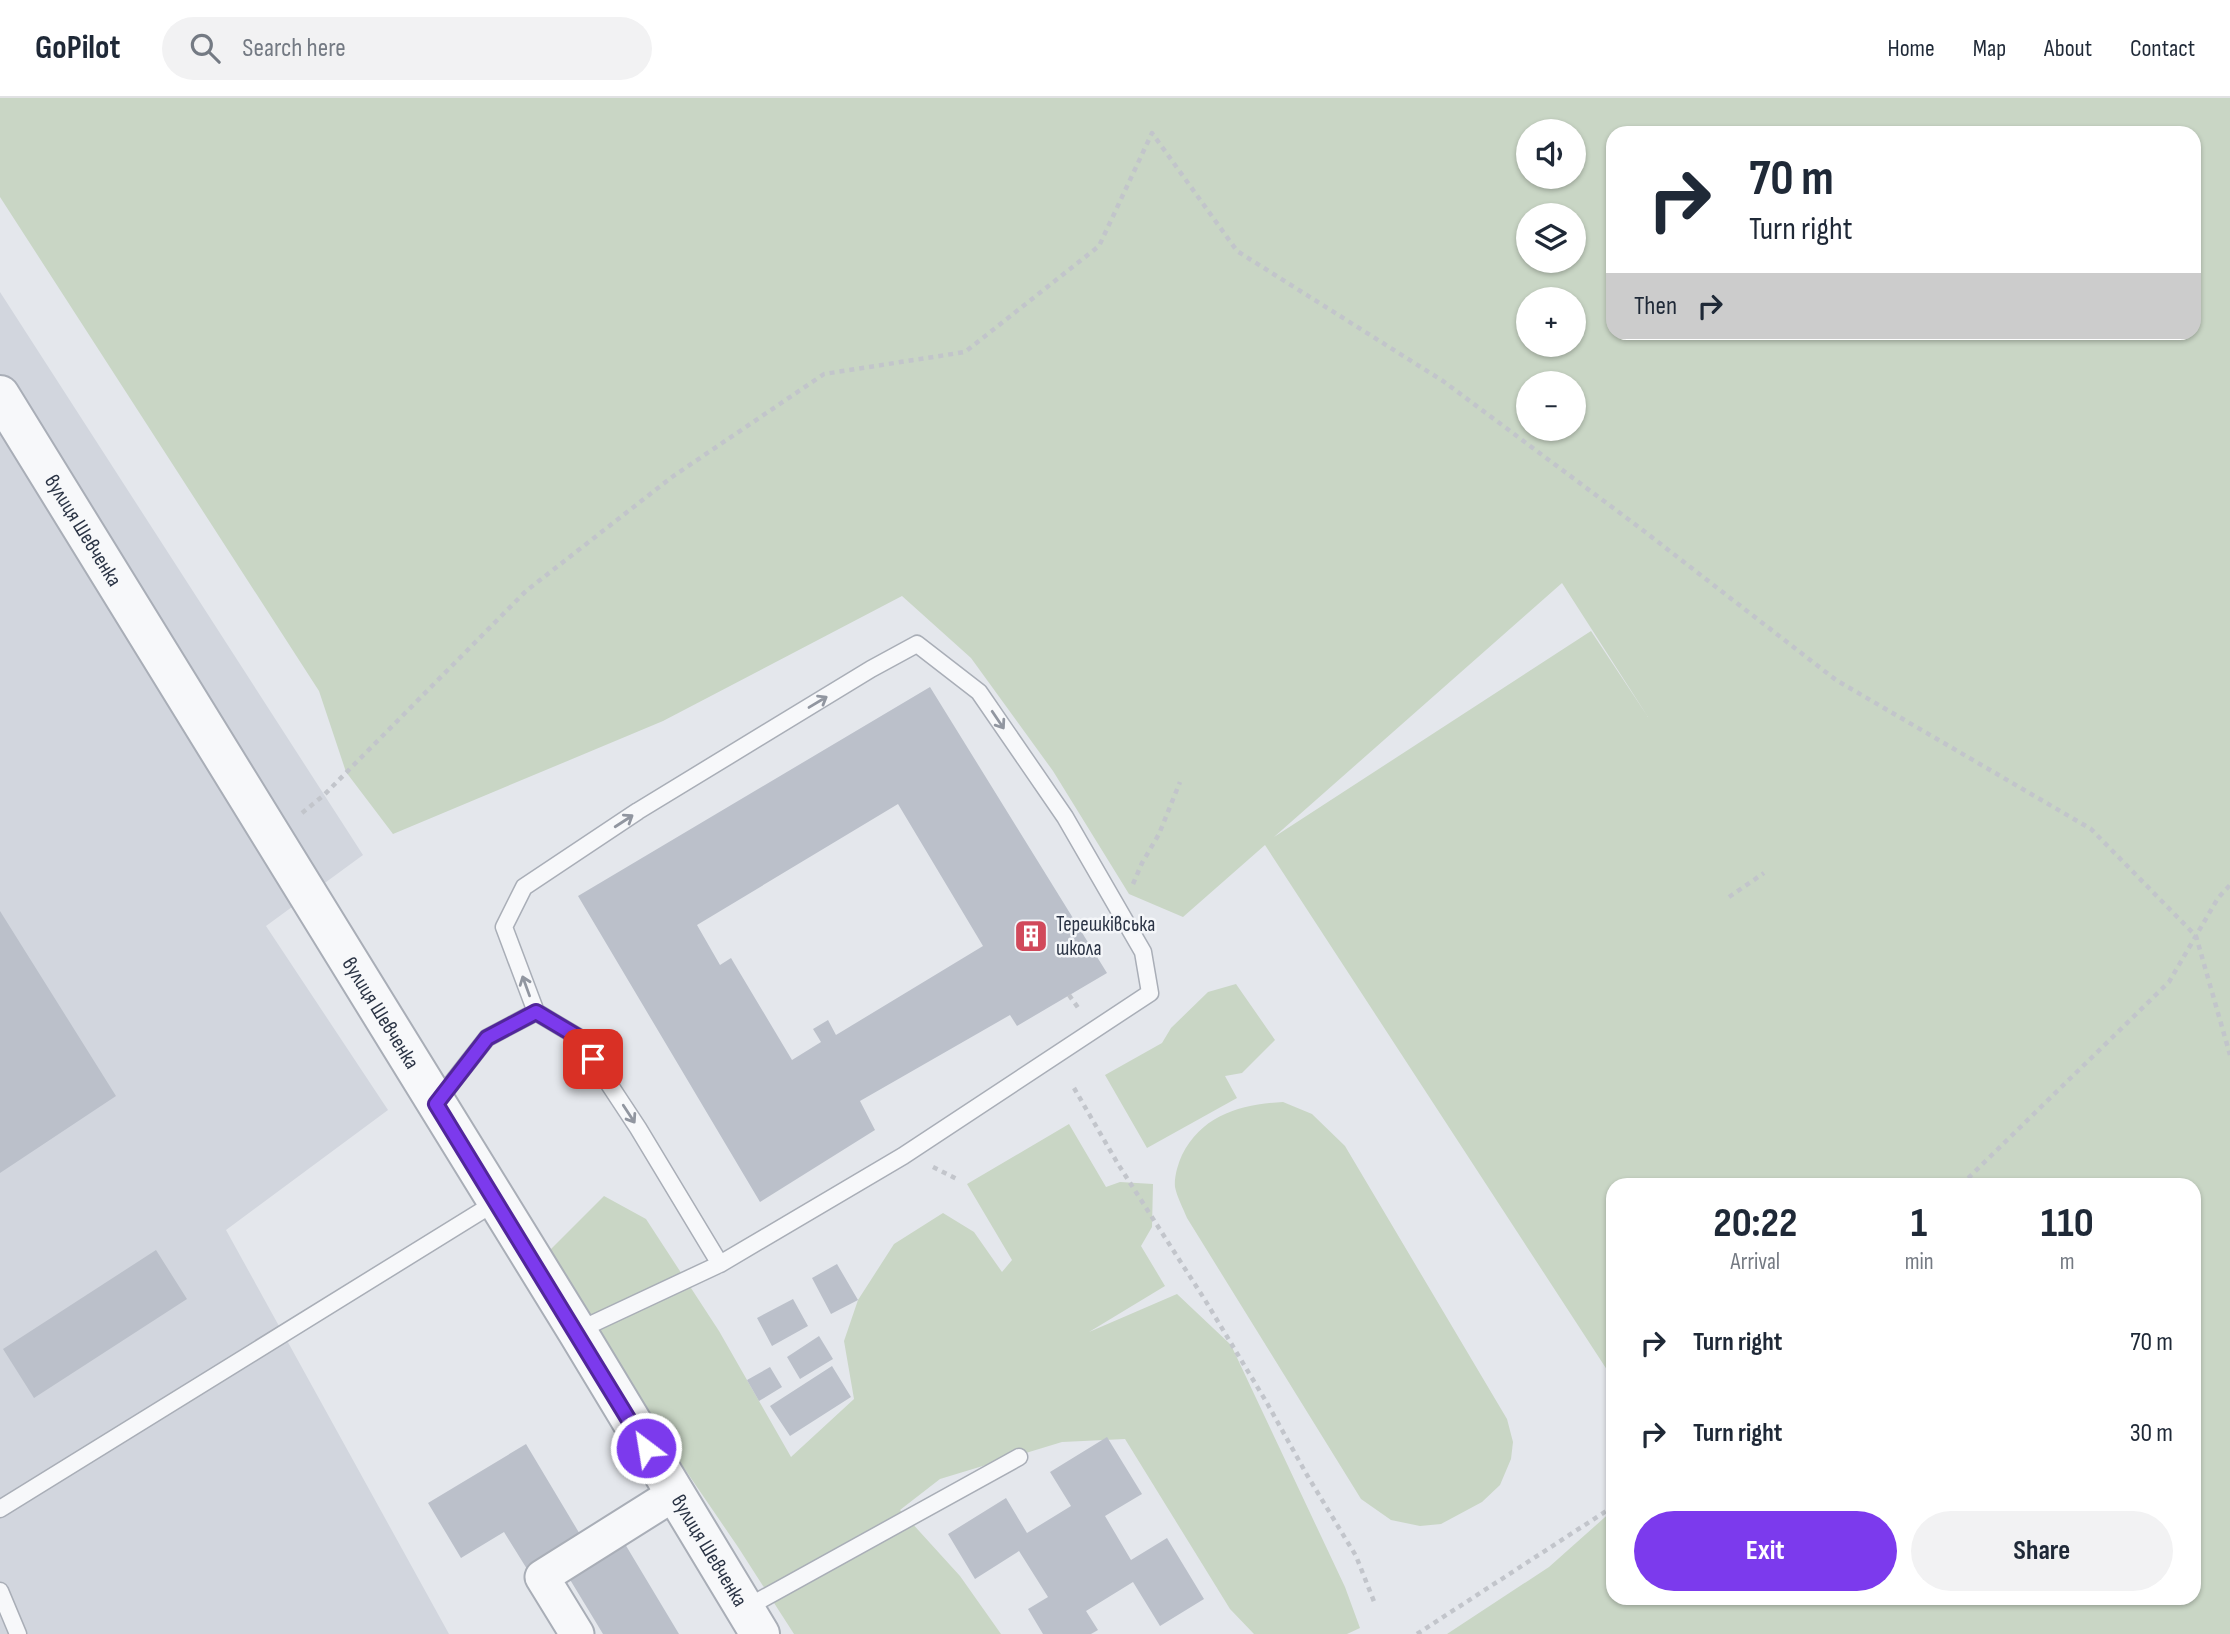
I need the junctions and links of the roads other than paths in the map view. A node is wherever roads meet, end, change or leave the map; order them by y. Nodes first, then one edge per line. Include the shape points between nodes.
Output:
1 (0, 395) edge
2 (536, 1012) junction
3 (436, 1104) junction
4 (496, 1202) junction
5 (720, 1264) junction
6 (577, 1331) junction
7 (1019, 1457) dead end
8 (674, 1494) junction
9 (0, 1509) edge
10 (0, 1591) edge
11 (752, 1621) edge
12 (18, 1634) edge
13 (577, 1634) edge

1 - 3 street, вулиця Шевченка
2 - 3 lane via 487,1038
2 -> 5 lane via 578,1037
2 -> 5 lane via 504,927 524,887 650,804 917,644 979,692 1065,817 1121,913 1143,952 1150,993 903,1156
3 - 4 street, вулиця Шевченка
4 - 6 street, вулиця Шевченка
4 - 9 lane
5 - 6 lane
6 - 8 street, вулиця Шевченка
7 - 11 lane
8 - 11 street, вулиця Шевченка
8 - 13 street via 542,1577
10 - 12 lane

